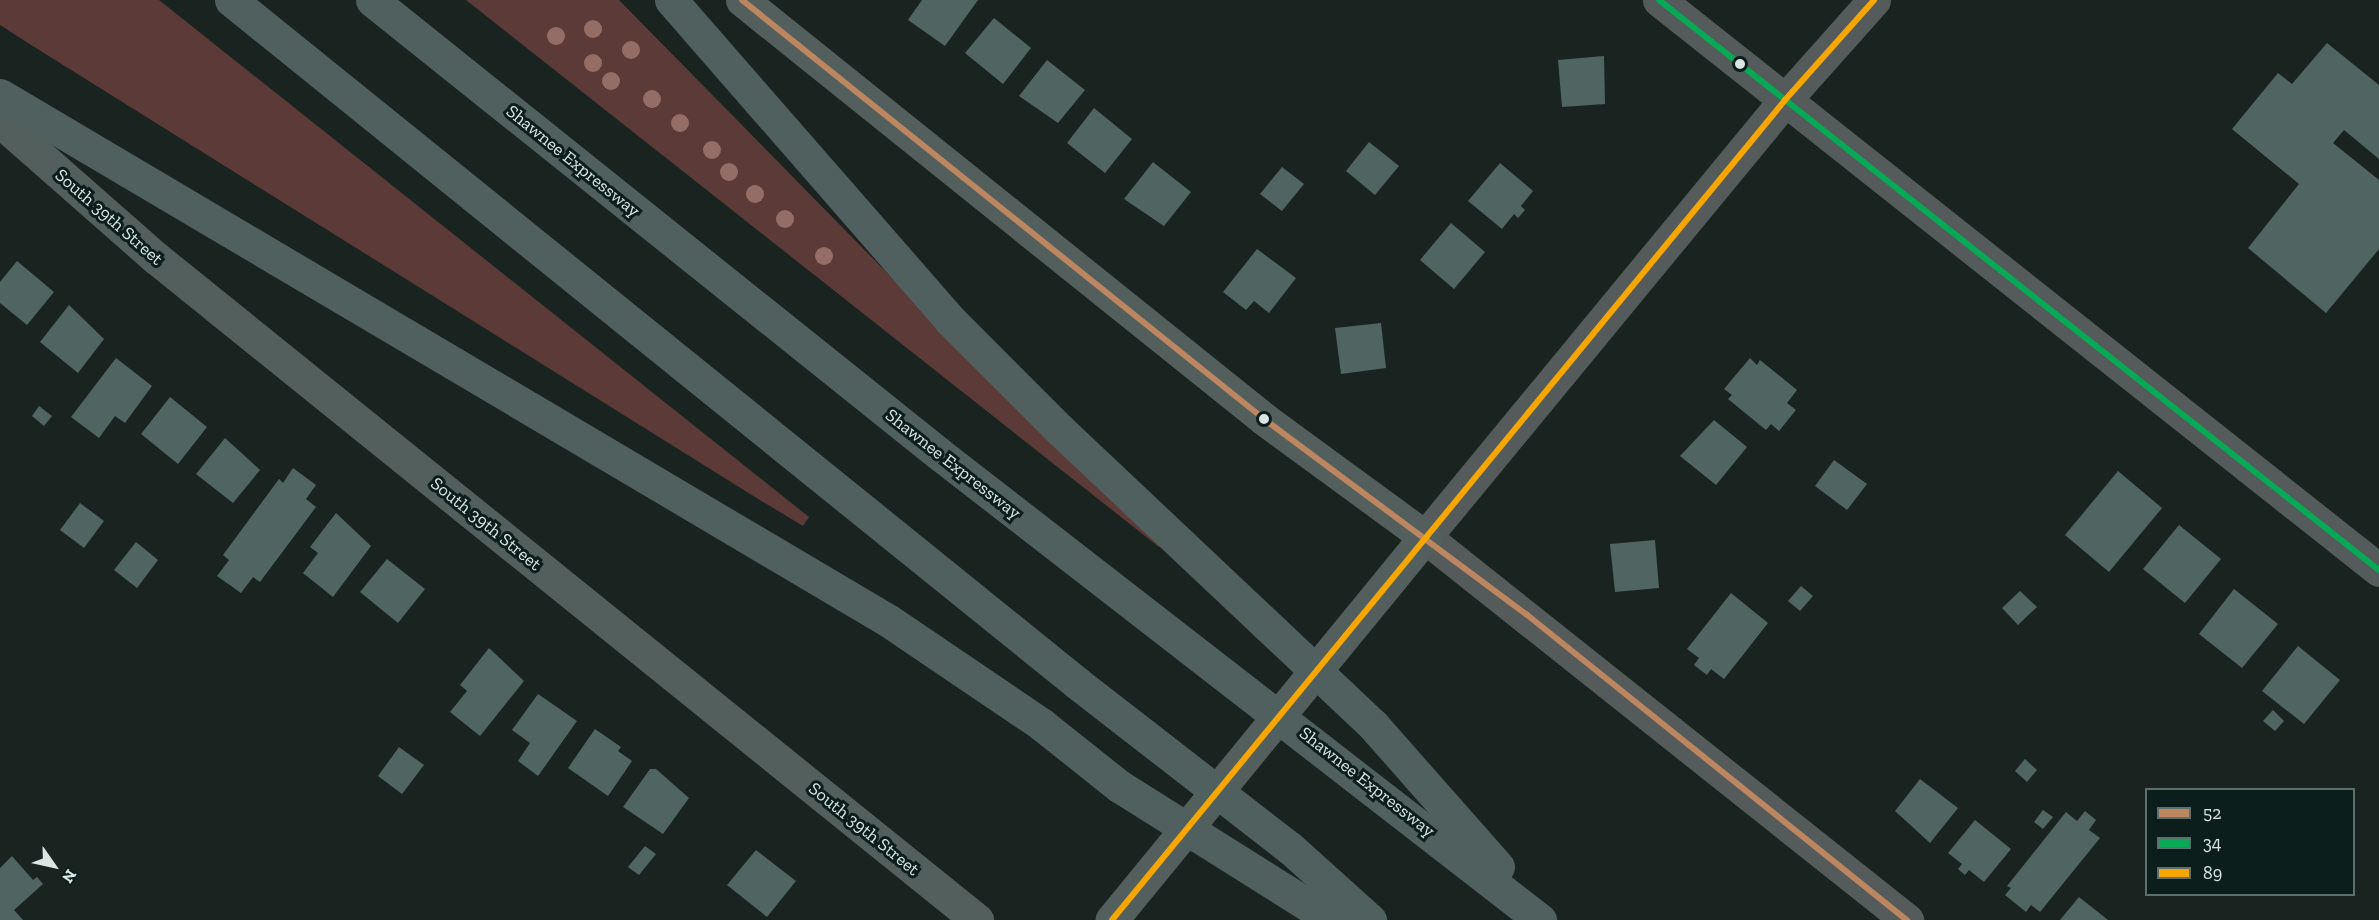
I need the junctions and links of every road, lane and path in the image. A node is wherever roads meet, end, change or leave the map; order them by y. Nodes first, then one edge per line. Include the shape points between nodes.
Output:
1 (231, 0) edge
2 (372, 0) edge
3 (671, 0) edge
4 (742, 0) edge
5 (1659, 0) edge
6 (1874, 0) edge
7 (0, 95) edge
8 (1785, 100) junction
9 (0, 121) edge
10 (1425, 537) junction
11 (2379, 570) edge
12 (977, 920) edge
13 (1112, 920) edge
14 (1332, 920) edge
15 (1370, 920) edge
16 (1543, 920) edge
17 (1908, 920) edge

1 - 15 highway via 1144,735 1290,848
2 - 16 highway, Shawnee Expressway via 938,453
3 - 16 highway via 950,320 1373,725
4 - 10 main road via 1264,418
5 - 8 street
6 - 8 street
7 - 14 highway via 889,621 1041,724 1119,786
8 - 10 street
8 - 11 street
9 - 12 main road, South 39th Street via 156,258
10 - 13 main road
10 - 17 street

